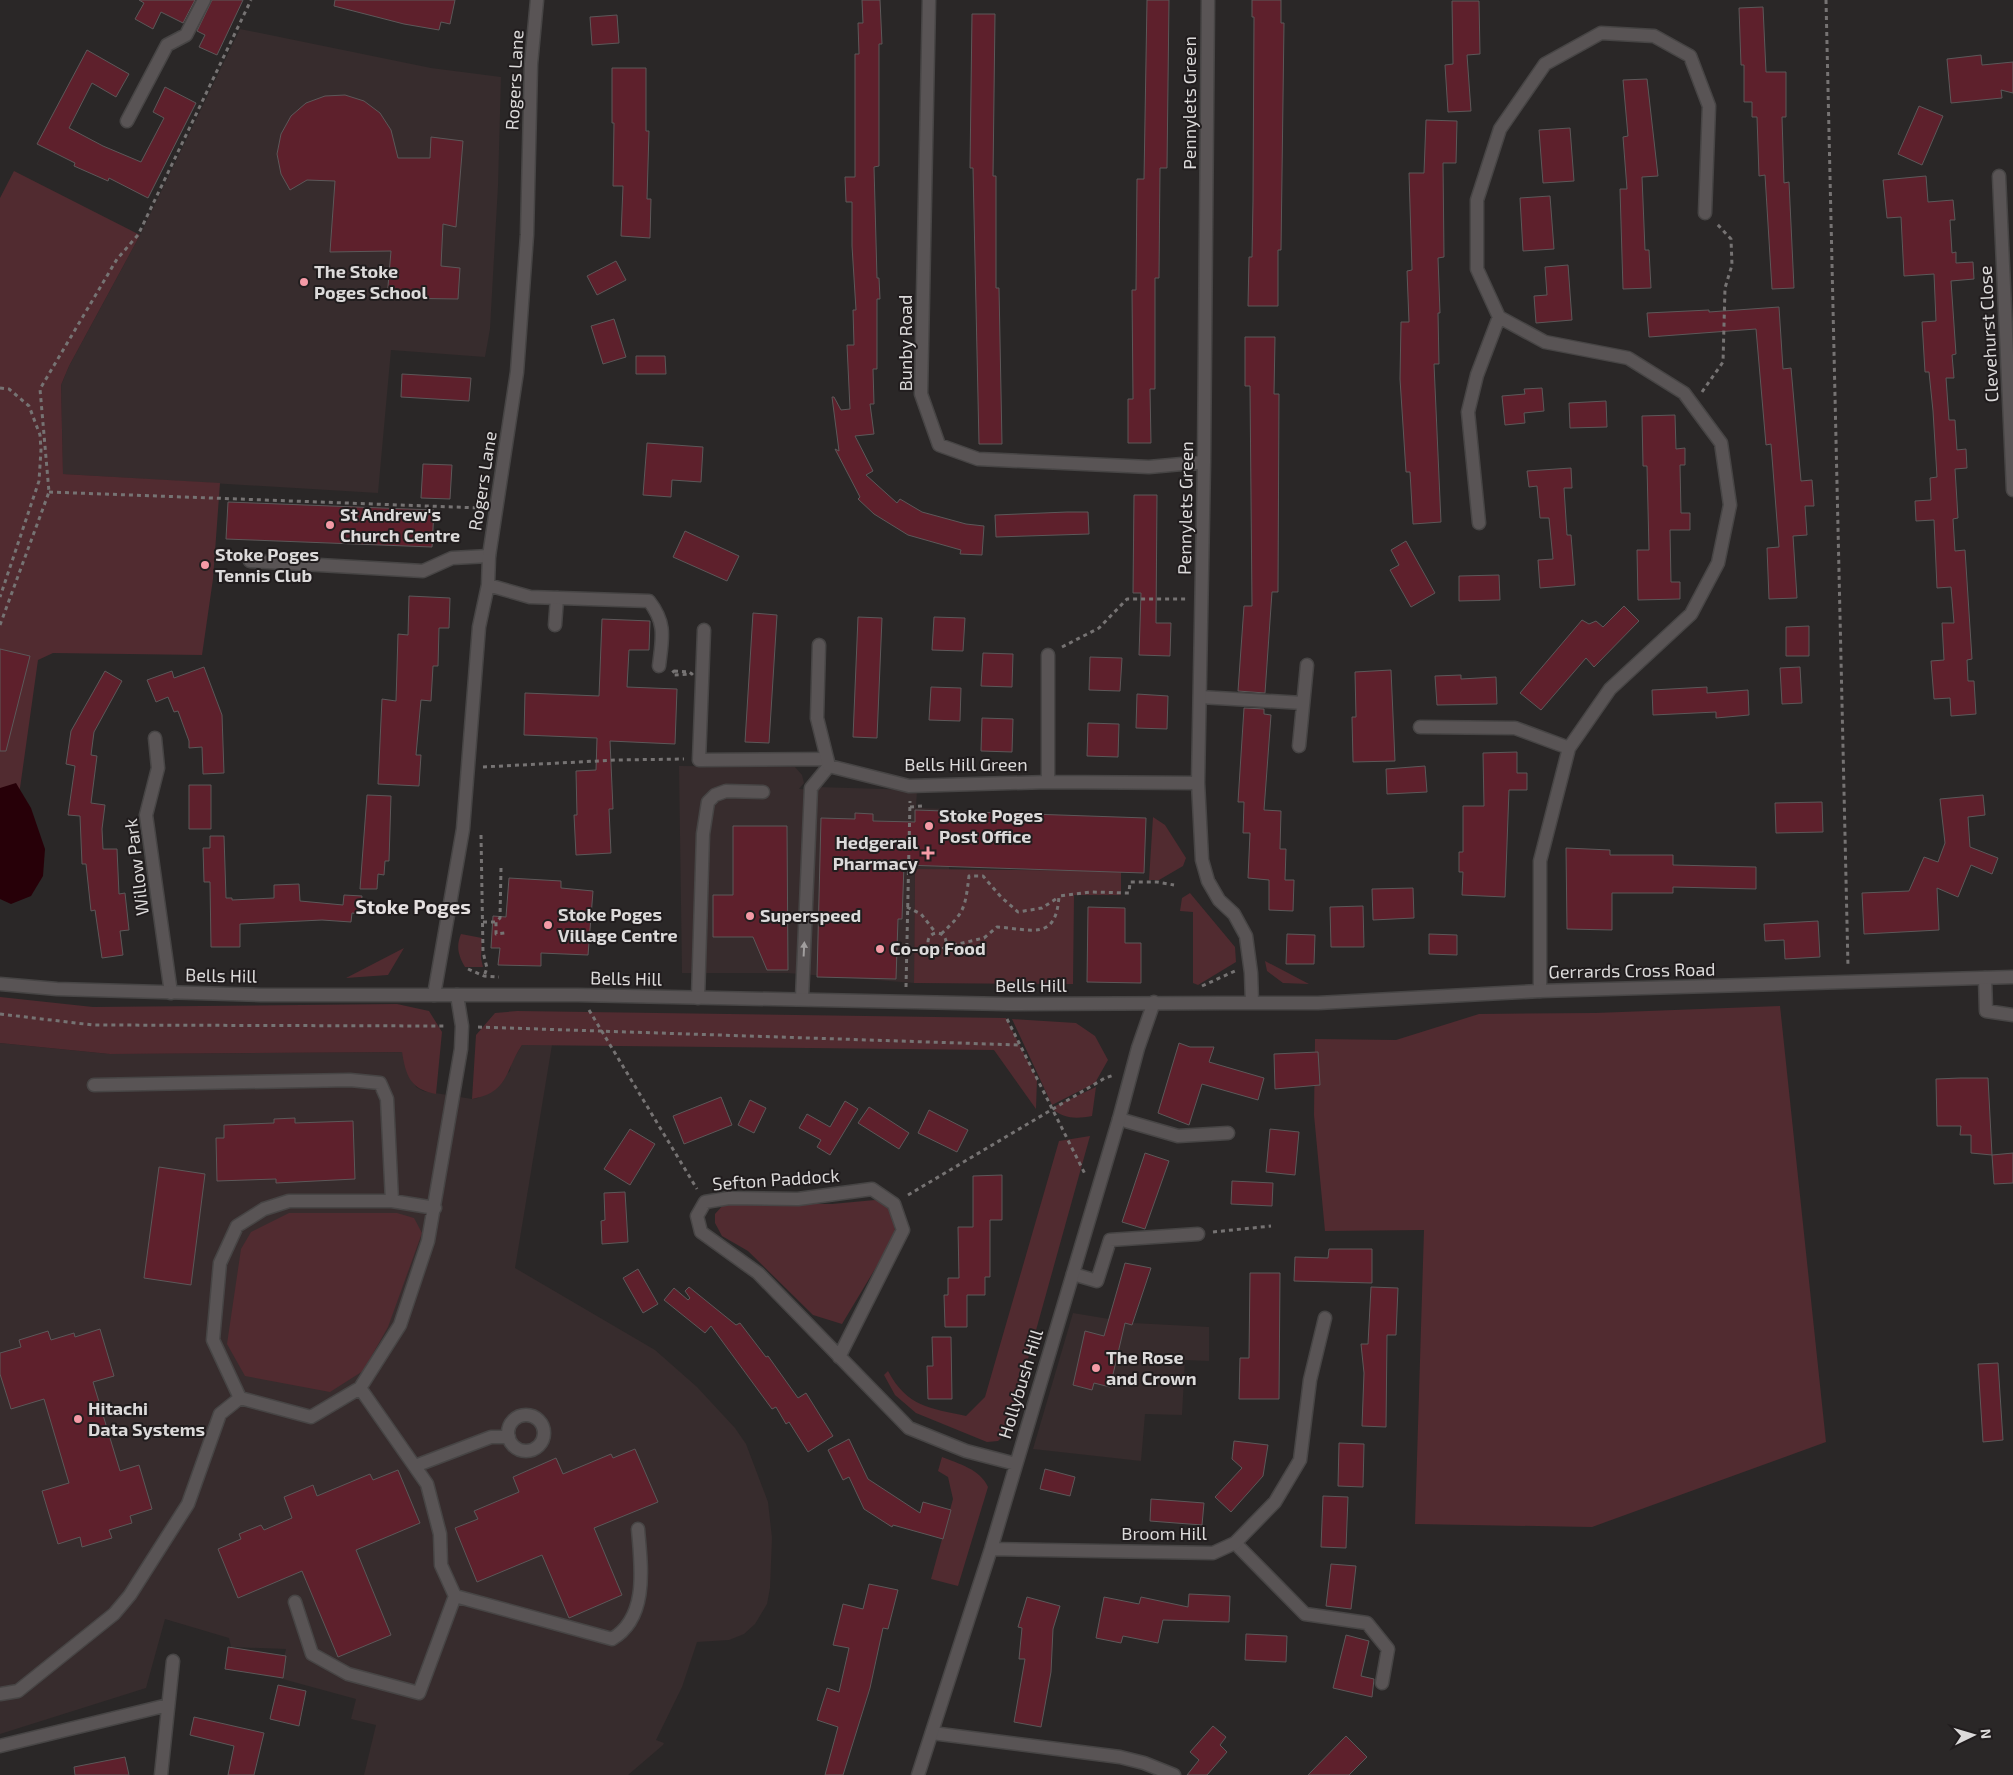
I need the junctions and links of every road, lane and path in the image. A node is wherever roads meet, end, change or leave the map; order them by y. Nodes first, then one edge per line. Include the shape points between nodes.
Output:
1 (204, 0) edge
2 (252, 0) edge
3 (537, 0) edge
4 (929, 0) edge
5 (1208, 0) edge
6 (1826, 0) edge
7 (127, 121) dead end
8 (1999, 176) dead end
9 (1706, 213) joint
10 (1499, 318) junction
11 (0, 388) edge
12 (1693, 405) junction
13 (40, 435) junction
14 (44, 437) junction
15 (1204, 462) junction
16 (2013, 490) edge
17 (49, 492) junction
18 (496, 509) junction
19 (1479, 523) dead end
20 (489, 556) junction
21 (250, 561) dead end
22 (488, 585) junction
23 (0, 597) edge
24 (557, 598) junction
25 (1202, 600) junction
26 (0, 625) edge
27 (556, 625) dead end
28 (704, 630) dead end
29 (819, 645) dead end
30 (1048, 655) joint
31 (1307, 665) dead end
32 (659, 666) dead end
33 (674, 673) dead end
34 (688, 674) dead end
35 (1200, 697) junction
36 (1303, 703) junction
37 (1420, 727) dead end
38 (155, 738) dead end
39 (1300, 746) dead end
40 (1569, 748) junction
41 (688, 759) dead end
42 (828, 763) junction
43 (487, 767) junction
44 (468, 768) junction
45 (486, 776) dead end
46 (1048, 782) junction
47 (1198, 783) junction
48 (763, 792) dead end
49 (910, 805) dead end
50 (481, 831) dead end
51 (501, 868) dead end
52 (1174, 885) dead end
53 (1059, 896) junction
54 (907, 907) junction
55 (483, 922) junction
56 (496, 922) junction
57 (936, 933) junction
58 (505, 934) dead end
59 (941, 934) junction
60 (945, 947) junction
61 (1242, 967) dead end
62 (484, 976) dead end
63 (2013, 977) edge
64 (1985, 978) junction
65 (1848, 983) junction
66 (0, 984) edge
67 (915, 988) dead end
68 (1197, 988) dead end
69 (1540, 991) junction
70 (171, 993) junction
71 (434, 995) junction
72 (458, 995) junction
73 (578, 995) junction
74 (698, 998) junction
75 (802, 998) junction
76 (1154, 1002) junction
77 (1252, 1002) junction
78 (0, 1014) edge
79 (2013, 1015) edge
80 (1006, 1016) dead end
81 (462, 1026) junction
82 (603, 1031) junction
83 (1019, 1045) junction
84 (1133, 1069) junction
85 (94, 1084) dead end
86 (1052, 1107) junction
87 (1119, 1119) junction
88 (1228, 1133) dead end
89 (1096, 1195) junction
90 (392, 1200) junction
91 (705, 1202) junction
92 (894, 1204) junction
93 (435, 1208) junction
94 (1271, 1226) dead end
95 (1198, 1234) joint
96 (1073, 1274) junction
97 (1325, 1318) dead end
98 (839, 1357) junction
99 (360, 1388) junction
100 (240, 1398) junction
101 (508, 1437) dead end
102 (1016, 1464) junction
103 (415, 1466) junction
104 (638, 1529) dead end
105 (1235, 1543) junction
106 (991, 1548) junction
107 (455, 1596) junction
108 (295, 1602) dead end
109 (173, 1661) dead end
110 (1382, 1683) dead end
111 (0, 1694) edge
112 (168, 1705) junction
113 (932, 1733) junction
114 (0, 1746) edge
115 (160, 1775) edge
116 (918, 1775) edge
117 (1174, 1775) edge

1 - 7 street via 186,35 167,45
2 - 14 path via 138,235 117,259 40,389
3 - 18 street, Rogers Lane via 530,64 527,234 517,372
4 - 15 street, Bunby Road via 921,394 939,444 978,459 1149,467
5 - 15 street, Pennylets Green
6 - 65 path
8 - 16 street, Clevehurst Close
9 - 10 street via 1708,106 1690,56 1654,36 1600,33 1545,64 1500,128 1477,200 1477,269
9 - 12 path via 1731,239 1732,265 1725,288 1723,362
10 - 12 street via 1544,342 1628,358 1684,393
10 - 19 street via 1476,375 1468,412
11 - 13 path via 9,389 29,406
12 - 40 street via 1721,443 1730,505 1718,563 1691,614 1610,689
13 - 14 path
13 - 23 path via 39,481
14 - 17 path
15 - 25 street, Pennylets Green
17 - 18 path
17 - 26 path
18 - 20 street, Rogers Lane
20 - 21 street via 452,558 423,571
20 - 22 street, Rogers Lane
22 - 24 street via 530,597
22 - 44 street, Rogers Lane via 478,627
24 - 27 street
24 - 32 street via 650,601 660,616
25 - 30 path via 1127,599 1099,628
25 - 35 street, Pennylets Green
28 - 42 street, Bells Hill Green via 699,760
29 - 42 street via 817,718
30 - 46 street
31 - 36 street
33 - 34 path
35 - 36 street
35 - 47 street, Pennylets Green
36 - 39 street
37 - 40 street via 1515,728
38 - 70 street, Willow Park via 158,768 146,815
40 - 69 street via 1540,861
41 - 43 path
42 - 46 street, Bells Hill Green via 909,786
75 -> 42 street via 811,788
43 - 44 path
43 - 45 path
44 - 71 street, Rogers Lane via 463,828
46 - 47 street, Bells Hill Green
47 - 77 street, Pennylets Green via 1202,860 1219,900 1234,914 1246,936 1252,972
48 - 74 street via 726,792 715,795 708,802 703,834
49 - 54 path
50 - 55 path
51 - 56 path via 500,918
52 - 53 path via 1130,882 1129,893 1090,892
53 - 59 path via 1042,908 1018,912 983,876 969,876 965,907
53 - 60 path via 1058,912 1051,925 1040,931 997,927 984,938
54 - 57 path via 921,914
54 - 67 path via 906,988
55 - 56 path
55 - 62 path via 483,952 487,968
56 - 58 path via 496,934
57 - 59 path
57 - 60 path via 929,939 930,947 938,951
59 - 60 path via 946,938
61 - 68 path
63 - 64 street, Gerrards Cross Road
64 - 65 street, Gerrards Cross Road
64 - 79 street via 1986,1012
65 - 69 street, Gerrards Cross Road
66 - 70 street, Bells Hill
69 - 77 street, Gerrards Cross Road via 1318,1003
70 - 71 street, Bells Hill
71 - 72 street, Bells Hill
72 - 73 street, Bells Hill
72 - 81 street
73 - 74 street, Bells Hill
73 - 82 path
74 - 75 street, Bells Hill
75 - 76 street, Bells Hill via 1006,1004
76 - 77 street, Bells Hill
76 - 84 street, Hollybush Hill
78 - 81 path via 93,1025
80 - 83 path
81 - 82 path
81 - 93 street
82 - 83 path
82 - 91 path
83 - 86 path
84 - 86 path via 1105,1078
84 - 87 street, Hollybush Hill
85 - 90 street via 350,1080 380,1083 387,1100
86 - 89 path
86 - 92 path
87 - 88 street via 1178,1136
87 - 89 street, Hollybush Hill
89 - 96 street, Hollybush Hill
90 - 93 street
90 - 100 street via 289,1201 264,1209 237,1226 220,1263 213,1340
91 - 92 street, Sefton Paddock via 729,1198 798,1199 872,1189
91 - 98 street, Sefton Paddock via 697,1216 701,1232 758,1273
92 - 98 street via 903,1230
93 - 99 street via 428,1241 400,1325
94 - 95 path
95 - 96 street via 1110,1240 1097,1280
96 - 102 street, Hollybush Hill
97 - 105 street, Broom Hill via 1310,1380 1300,1460 1275,1502
98 - 102 street, Sefton Paddock via 909,1428 966,1451
99 - 100 street via 311,1417
99 - 103 street
100 - 111 street via 220,1414 188,1504 130,1595 114,1614 18,1691
101 - 103 street via 491,1437
102 - 106 street, Hollybush Hill
103 - 107 street via 426,1484 440,1534 441,1565
104 - 107 street via 642,1573 639,1600 626,1629 612,1639
105 - 106 street, Broom Hill via 1213,1553
105 - 110 street via 1304,1614 1366,1623 1388,1649
106 - 113 street, Hollybush Hill
107 - 108 street via 418,1693 348,1674 312,1654
109 - 112 street
112 - 114 street
112 - 115 street
113 - 116 street, Hollybush Hill
113 - 117 street via 1120,1757

